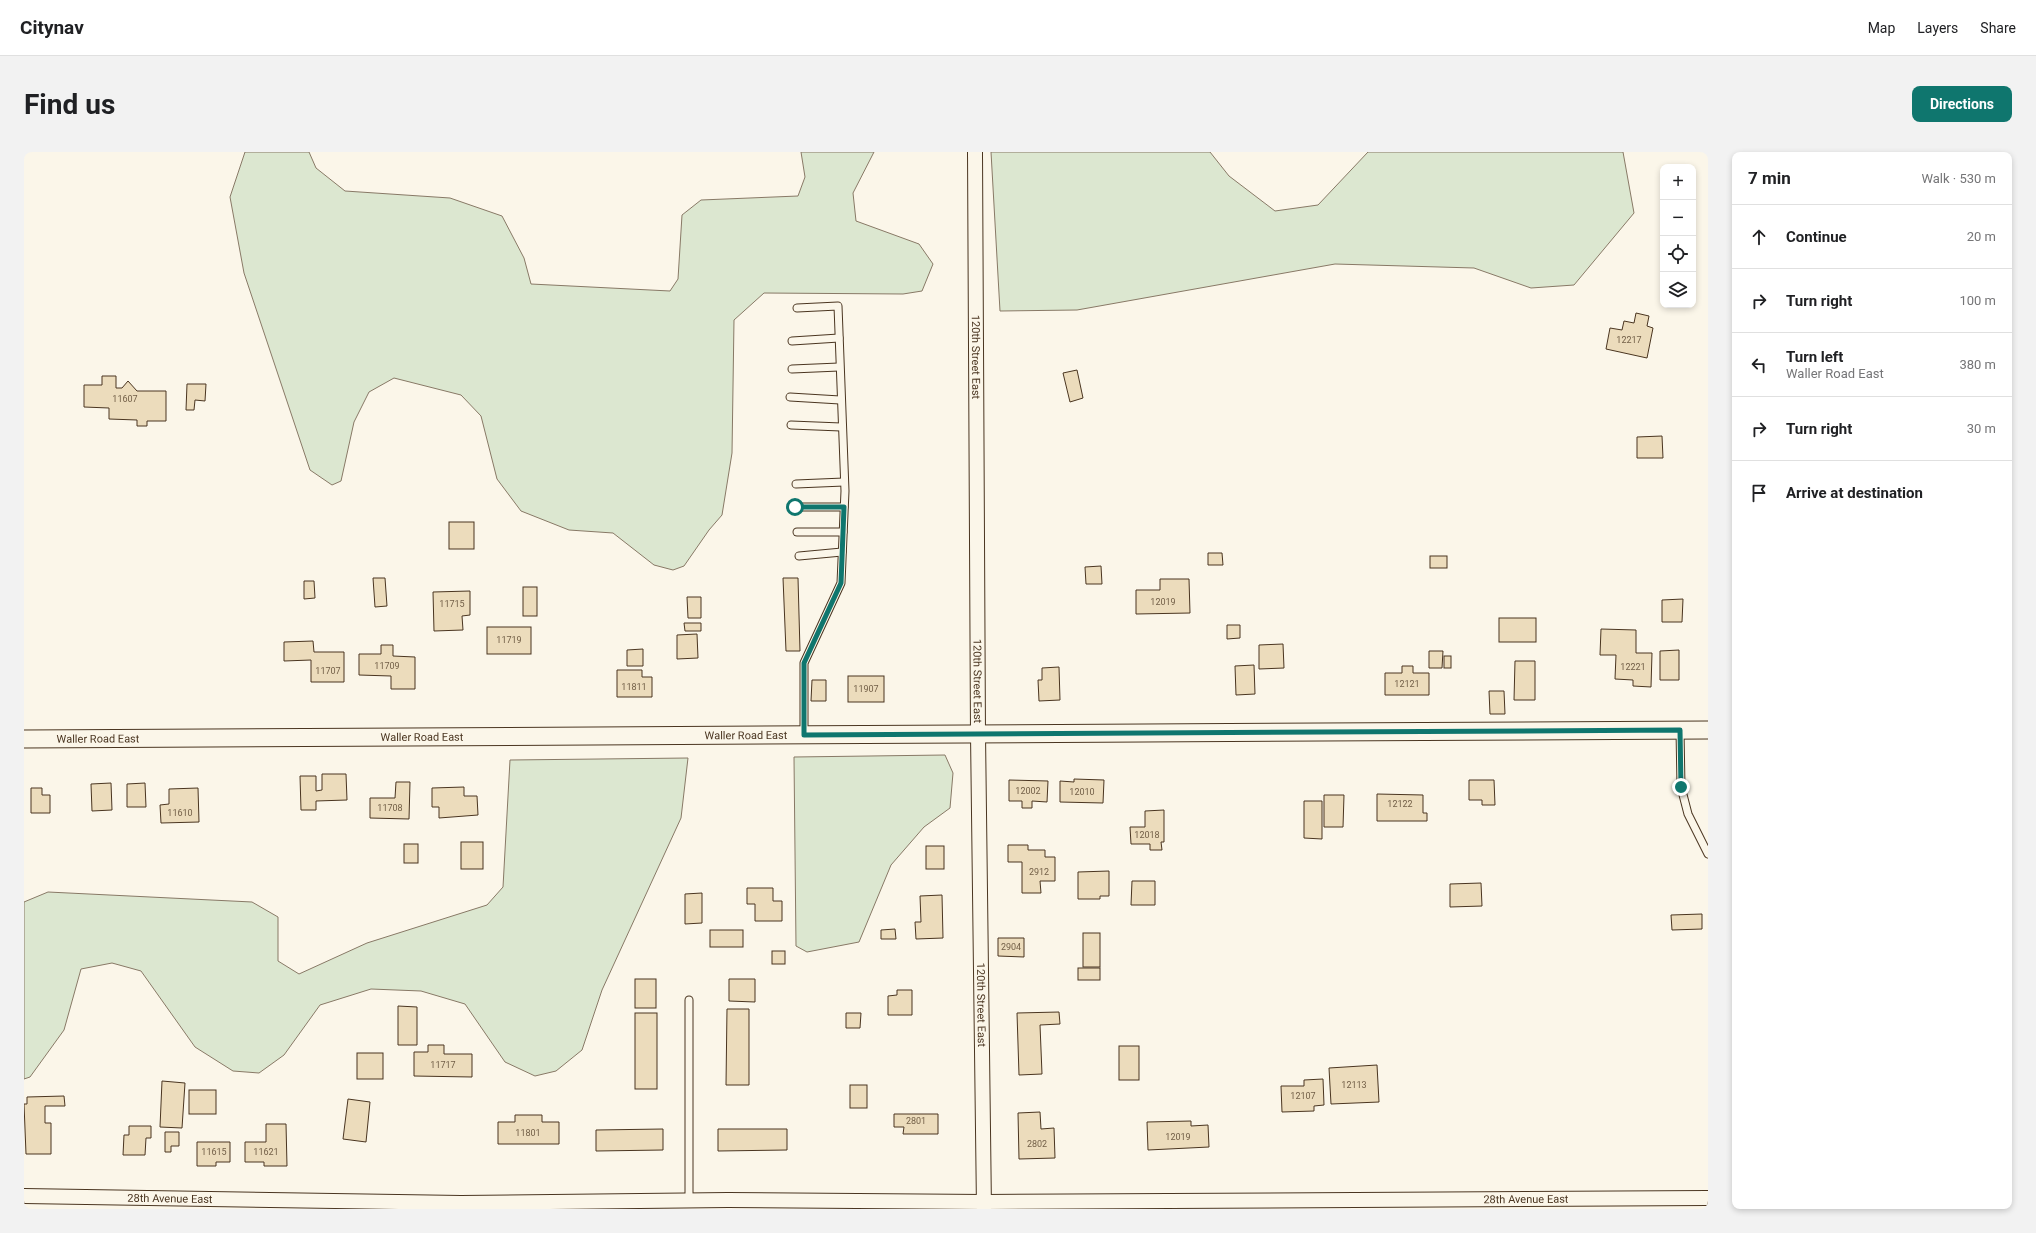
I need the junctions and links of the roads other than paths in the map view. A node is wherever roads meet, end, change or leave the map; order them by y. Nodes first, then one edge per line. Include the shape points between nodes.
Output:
1 (975, 152) edge
2 (796, 308) dead end
3 (839, 338) junction
4 (792, 341) dead end
5 (839, 368) junction
6 (792, 369) dead end
7 (790, 396) dead end
8 (840, 400) junction
9 (791, 425) dead end
10 (841, 427) junction
11 (844, 482) junction
12 (796, 484) dead end
13 (795, 507) dead end
14 (844, 507) junction
15 (797, 532) dead end
16 (843, 532) junction
17 (842, 552) junction
18 (799, 556) dead end
19 (1680, 730) junction
20 (1708, 730) edge
21 (978, 734) junction
22 (804, 735) junction
23 (24, 739) edge
24 (1708, 854) edge
25 (690, 1000) dead end
26 (24, 1196) edge
27 (1708, 1198) edge
28 (689, 1201) junction
29 (984, 1205) edge

1 - 21 street, 120th Street East
2 - 3 lane via 838,306
3 - 4 lane
3 - 5 lane
5 - 6 lane
5 - 8 lane
7 - 8 lane
8 - 10 lane
9 - 10 lane
10 - 11 lane
11 - 12 lane
11 - 14 lane
13 - 14 lane
14 - 16 lane
15 - 16 lane
16 - 17 lane
17 - 18 lane
17 - 22 lane via 841,583 804,663
19 - 20 street, Waller Road East
19 - 21 street, Waller Road East
19 - 24 lane via 1681,787 1688,814
21 - 22 street, Waller Road East
21 - 29 street, 120th Street East
22 - 23 street, Waller Road East
25 - 28 lane
26 - 28 street, 28th Avenue East via 461,1203
27 - 29 street, 28th Avenue East
28 - 29 street, 28th Avenue East

